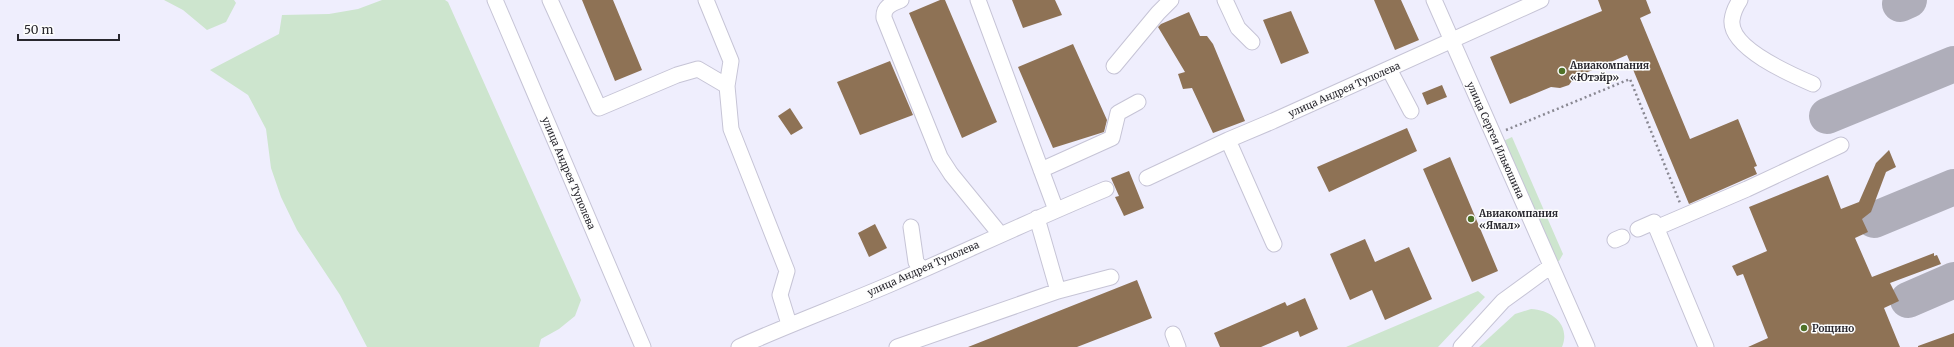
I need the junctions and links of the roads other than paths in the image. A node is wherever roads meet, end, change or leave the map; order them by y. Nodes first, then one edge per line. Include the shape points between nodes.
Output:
1 (495, 0) edge
2 (550, 0) edge
3 (706, 0) edge
4 (901, 0) edge
5 (978, 0) edge
6 (1171, 0) edge
7 (1225, 0) edge
8 (1434, 0) edge
9 (1542, 0) edge
10 (1740, 0) edge
11 (1452, 39) junction
12 (1252, 42) dead end
13 (1114, 66) dead end
14 (1388, 69) junction
15 (1813, 84) dead end
16 (727, 86) junction
17 (1138, 102) dead end
18 (1411, 111) dead end
19 (1228, 140) junction
20 (1840, 145) dead end
21 (1041, 170) junction
22 (1147, 178) dead end
23 (1106, 189) dead end
24 (1056, 210) junction
25 (1036, 218) junction
26 (911, 227) dead end
27 (1656, 228) junction
28 (1638, 229) dead end
29 (1000, 234) junction
30 (1274, 244) dead end
31 (1552, 266) junction
32 (922, 269) junction
33 (1111, 277) dead end
34 (1058, 291) junction
35 (789, 324) junction
36 (643, 347) edge
37 (739, 347) edge
38 (897, 347) edge
39 (1461, 347) edge
40 (1587, 347) edge
41 (1706, 347) edge

1 - 36 street, улица Андрея Туполева
2 - 16 street via 599,108 677,75 698,69
3 - 16 street via 731,61
4 - 29 street via 887,6 884,18 940,156 951,174
5 - 21 street
6 - 13 street
7 - 12 street via 1238,28
8 - 11 street, улица Сергея Ильюшина
9 - 11 street, улица Андрея Туполева
10 - 15 street via 1732,21 1736,34 1746,46 1762,58
11 - 14 street, улица Андрея Туполева
11 - 31 street, улица Сергея Ильюшина
14 - 18 street
14 - 19 street, улица Андрея Туполева
16 - 35 street via 731,129 787,271 780,295
17 - 21 street via 1118,113 1112,138
19 - 22 street, улица Андрея Туполева
19 - 30 street
20 - 27 street
21 - 24 street
23 - 24 street, улица Андрея Туполева
24 - 25 street, улица Андрея Туполева
25 - 29 street, улица Андрея Туполева
25 - 34 street
26 - 32 street via 916,262
27 - 28 street via 1654,222
27 - 41 street
29 - 32 street, улица Андрея Туполева
31 - 39 street via 1503,301
31 - 40 street, улица Сергея Ильюшина
32 - 35 street, улица Андрея Туполева
33 - 34 street
34 - 38 street
35 - 37 street, улица Андрея Туполева

